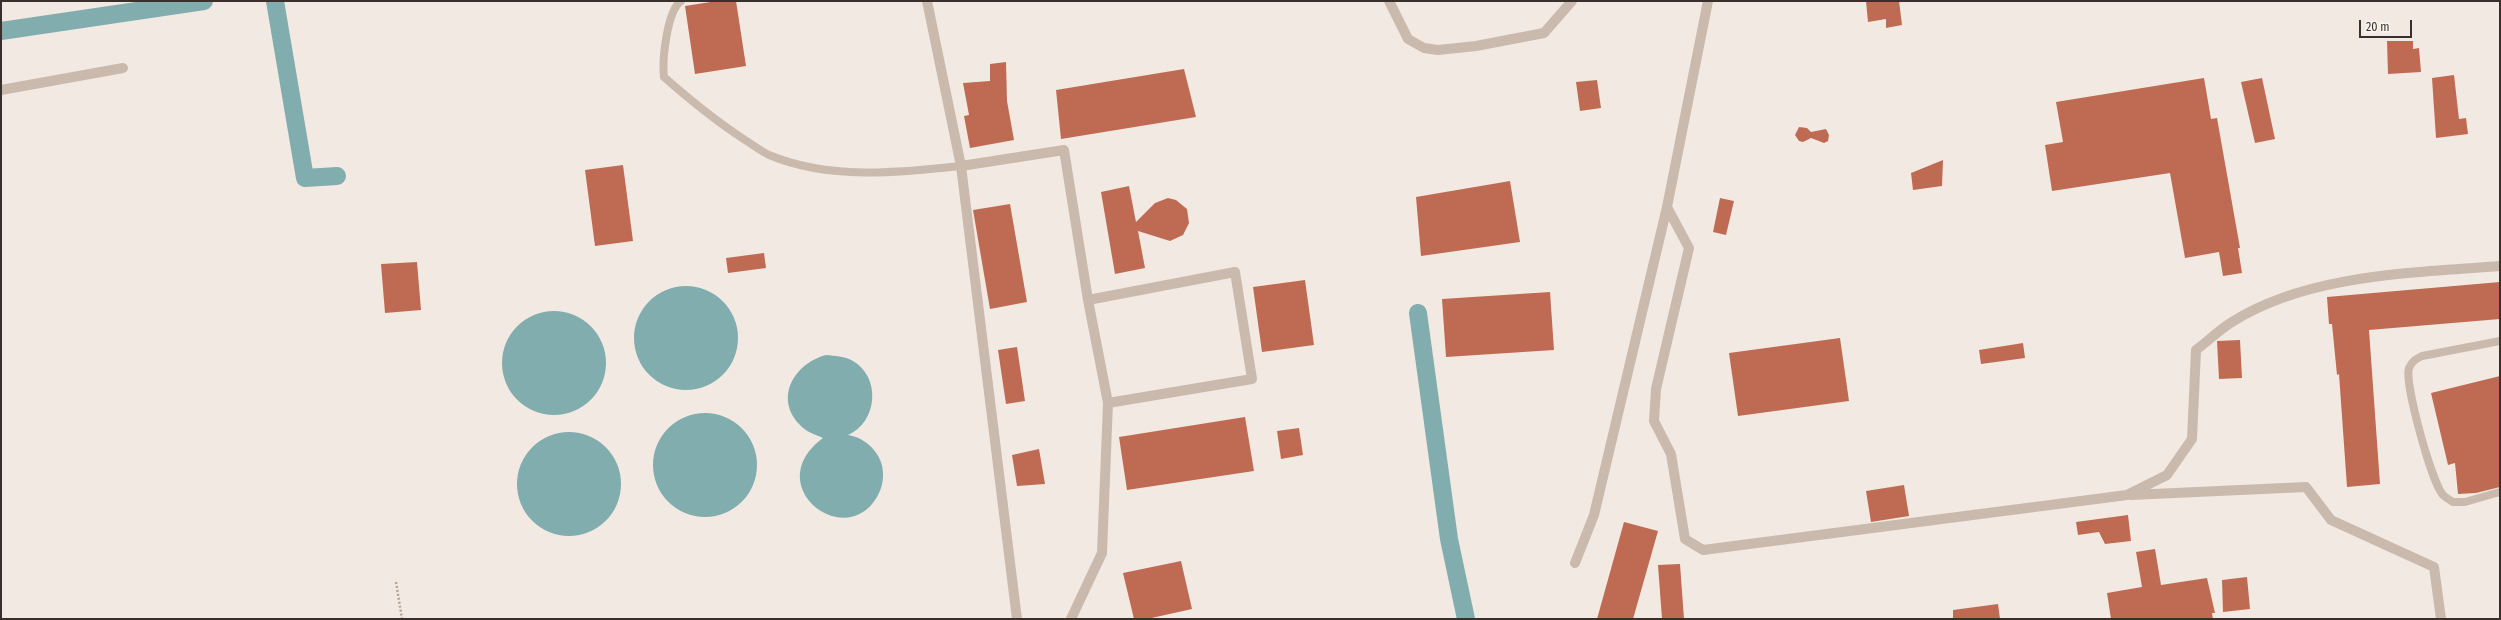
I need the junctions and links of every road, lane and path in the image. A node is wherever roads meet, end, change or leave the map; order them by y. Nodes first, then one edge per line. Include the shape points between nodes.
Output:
1 (681, 1) edge
2 (927, 1) edge
3 (1389, 1) edge
4 (1572, 1) edge
5 (1708, 1) edge
6 (123, 68) dead end
7 (1, 90) edge
8 (961, 166) junction
9 (1667, 207) junction
10 (2500, 266) edge
11 (1088, 300) junction
12 (2500, 341) edge
13 (1108, 403) junction
14 (2500, 492) edge
15 (2127, 495) junction
16 (1575, 563) dead end
17 (396, 582) dead end
18 (402, 619) edge
19 (1017, 619) edge
20 (1071, 619) edge
21 (2441, 619) edge

1 - 8 lane via 676,5 668,30 662,62 664,77 695,106 768,154 802,166 888,174
2 - 8 street
3 - 4 street via 1408,39 1424,48 1438,50 1476,46 1544,33
5 - 9 street
6 - 7 street
8 - 11 street via 1064,150
8 - 19 street
9 - 15 street via 1689,248 1656,389 1654,421 1671,454 1685,539 1703,550
9 - 16 street via 1594,516
10 - 15 street via 2347,279 2268,304 2232,322 2196,350 2192,439 2167,475
11 - 13 street
11 - 13 street via 1235,272 1252,378
12 - 14 lane via 2422,356 2414,360 2409,369 2412,401 2442,494 2453,502 2465,502
13 - 20 street via 1102,553
15 - 21 street via 2306,487 2331,520 2434,567
17 - 18 path

